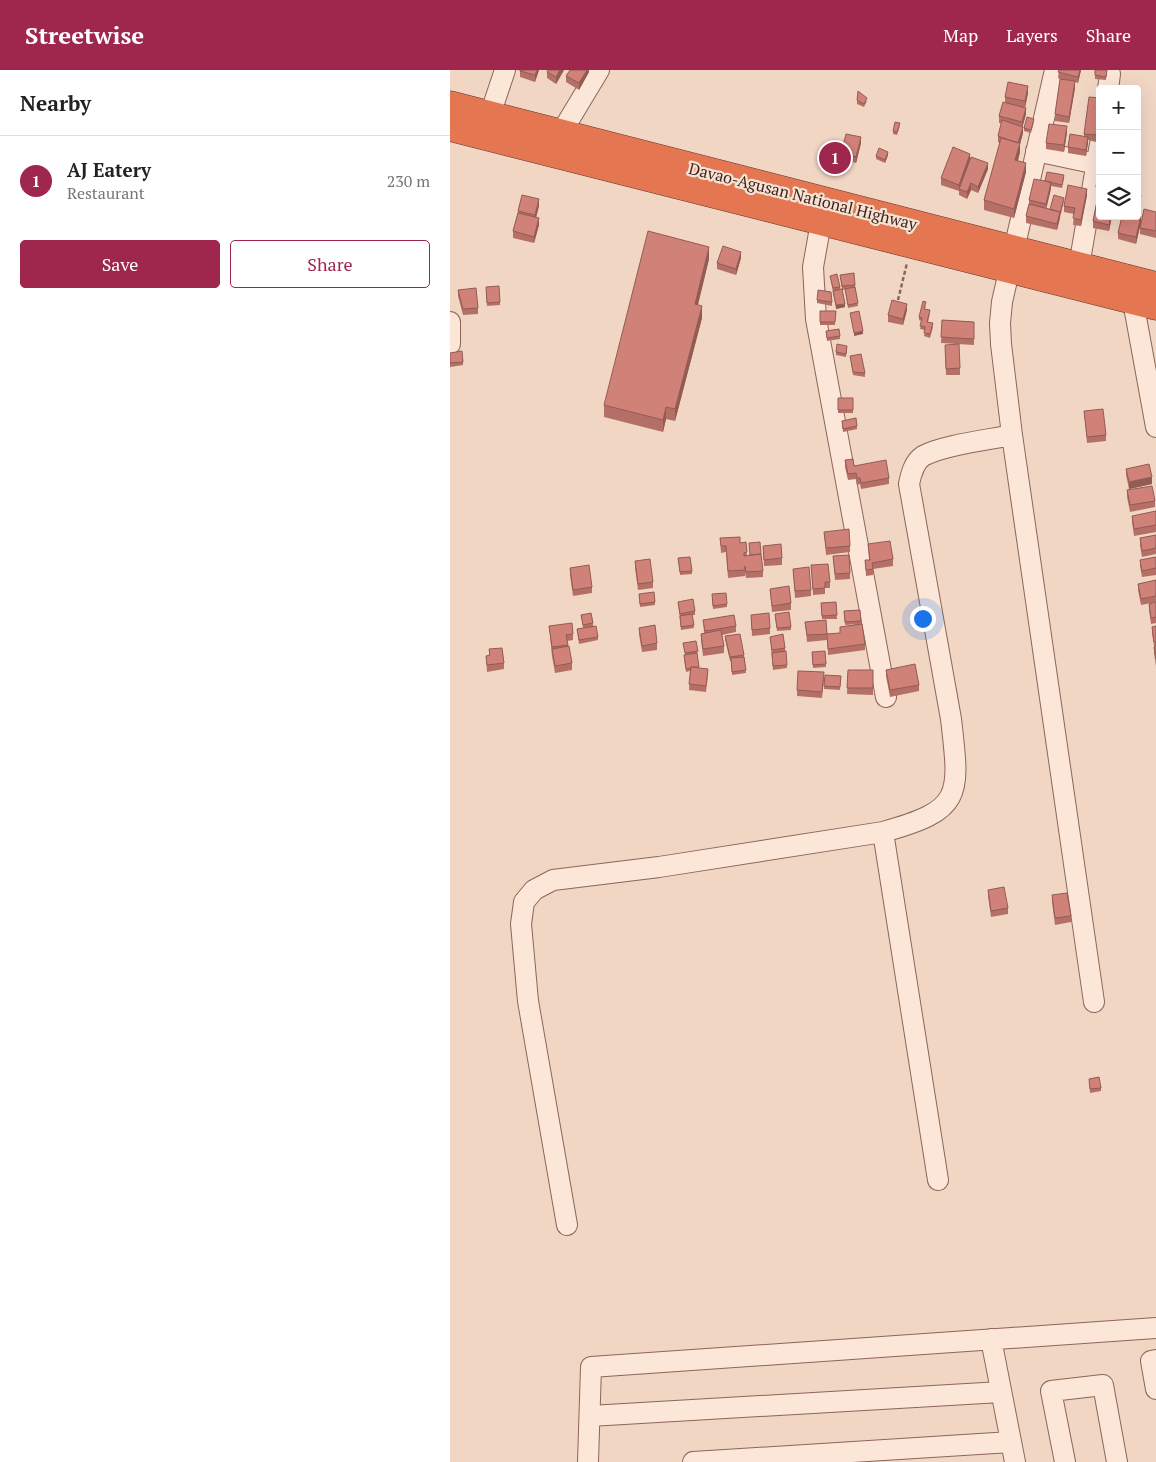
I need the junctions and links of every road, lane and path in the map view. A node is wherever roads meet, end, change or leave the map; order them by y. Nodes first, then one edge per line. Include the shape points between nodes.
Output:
1 (505, 70) edge
2 (599, 70) edge
3 (1055, 70) edge
4 (450, 105) edge
5 (490, 116) junction
6 (450, 127) edge
7 (561, 133) junction
8 (1036, 151) junction
9 (1096, 154) edge
10 (1096, 166) edge
11 (767, 197) junction
12 (821, 222) junction
13 (912, 244) junction
14 (1012, 259) junction
15 (1079, 266) junction
16 (1146, 293) edge
17 (898, 300) edge
18 (450, 322) edge
19 (450, 344) edge
20 (1156, 427) edge
21 (1012, 435) junction
22 (886, 697) dead end
23 (883, 832) junction
24 (1094, 1002) dead end
25 (938, 1180) dead end
26 (567, 1225) dead end
27 (1156, 1328) edge
28 (991, 1339) junction
29 (1156, 1360) edge
30 (1156, 1389) edge
31 (1001, 1392) junction
32 (590, 1416) junction
33 (1011, 1442) junction
34 (588, 1462) edge
35 (693, 1462) edge
36 (1015, 1462) edge
37 (1065, 1462) edge
38 (1117, 1462) edge

1 - 5 street
2 - 7 street
3 - 8 street
4 - 5 highway, Davao-Agusan National Highway
5 - 7 highway, Davao-Agusan National Highway
6 - 11 highway, Davao-Agusan National Highway
7 - 11 highway, Davao-Agusan National Highway
8 - 9 street
8 - 14 street
10 - 15 street
11 - 12 highway, Davao-Agusan National Highway
11 - 14 highway, Davao-Agusan National Highway
12 - 13 highway, Davao-Agusan National Highway
12 - 22 street via 813,267 816,319
13 - 14 highway, Davao-Agusan National Highway
13 - 17 path
14 - 15 highway, Davao-Agusan National Highway
14 - 16 highway, Davao-Agusan National Highway
14 - 21 street via 1000,323
15 - 16 highway, Davao-Agusan National Highway
16 - 20 street
18 - 19 street
21 - 23 street via 930,454 922,457 912,470 909,484 911,501 951,719 956,779 950,799 935,814
21 - 24 street
23 - 25 street
23 - 26 street via 553,880 534,890 524,902 521,924 528,1001
27 - 28 street
28 - 31 street
28 - 32 street via 592,1367
29 - 30 street via 1151,1361
31 - 32 street
31 - 33 street
32 - 34 street
33 - 35 street
33 - 36 street
37 - 38 street via 1051,1391 1103,1384

